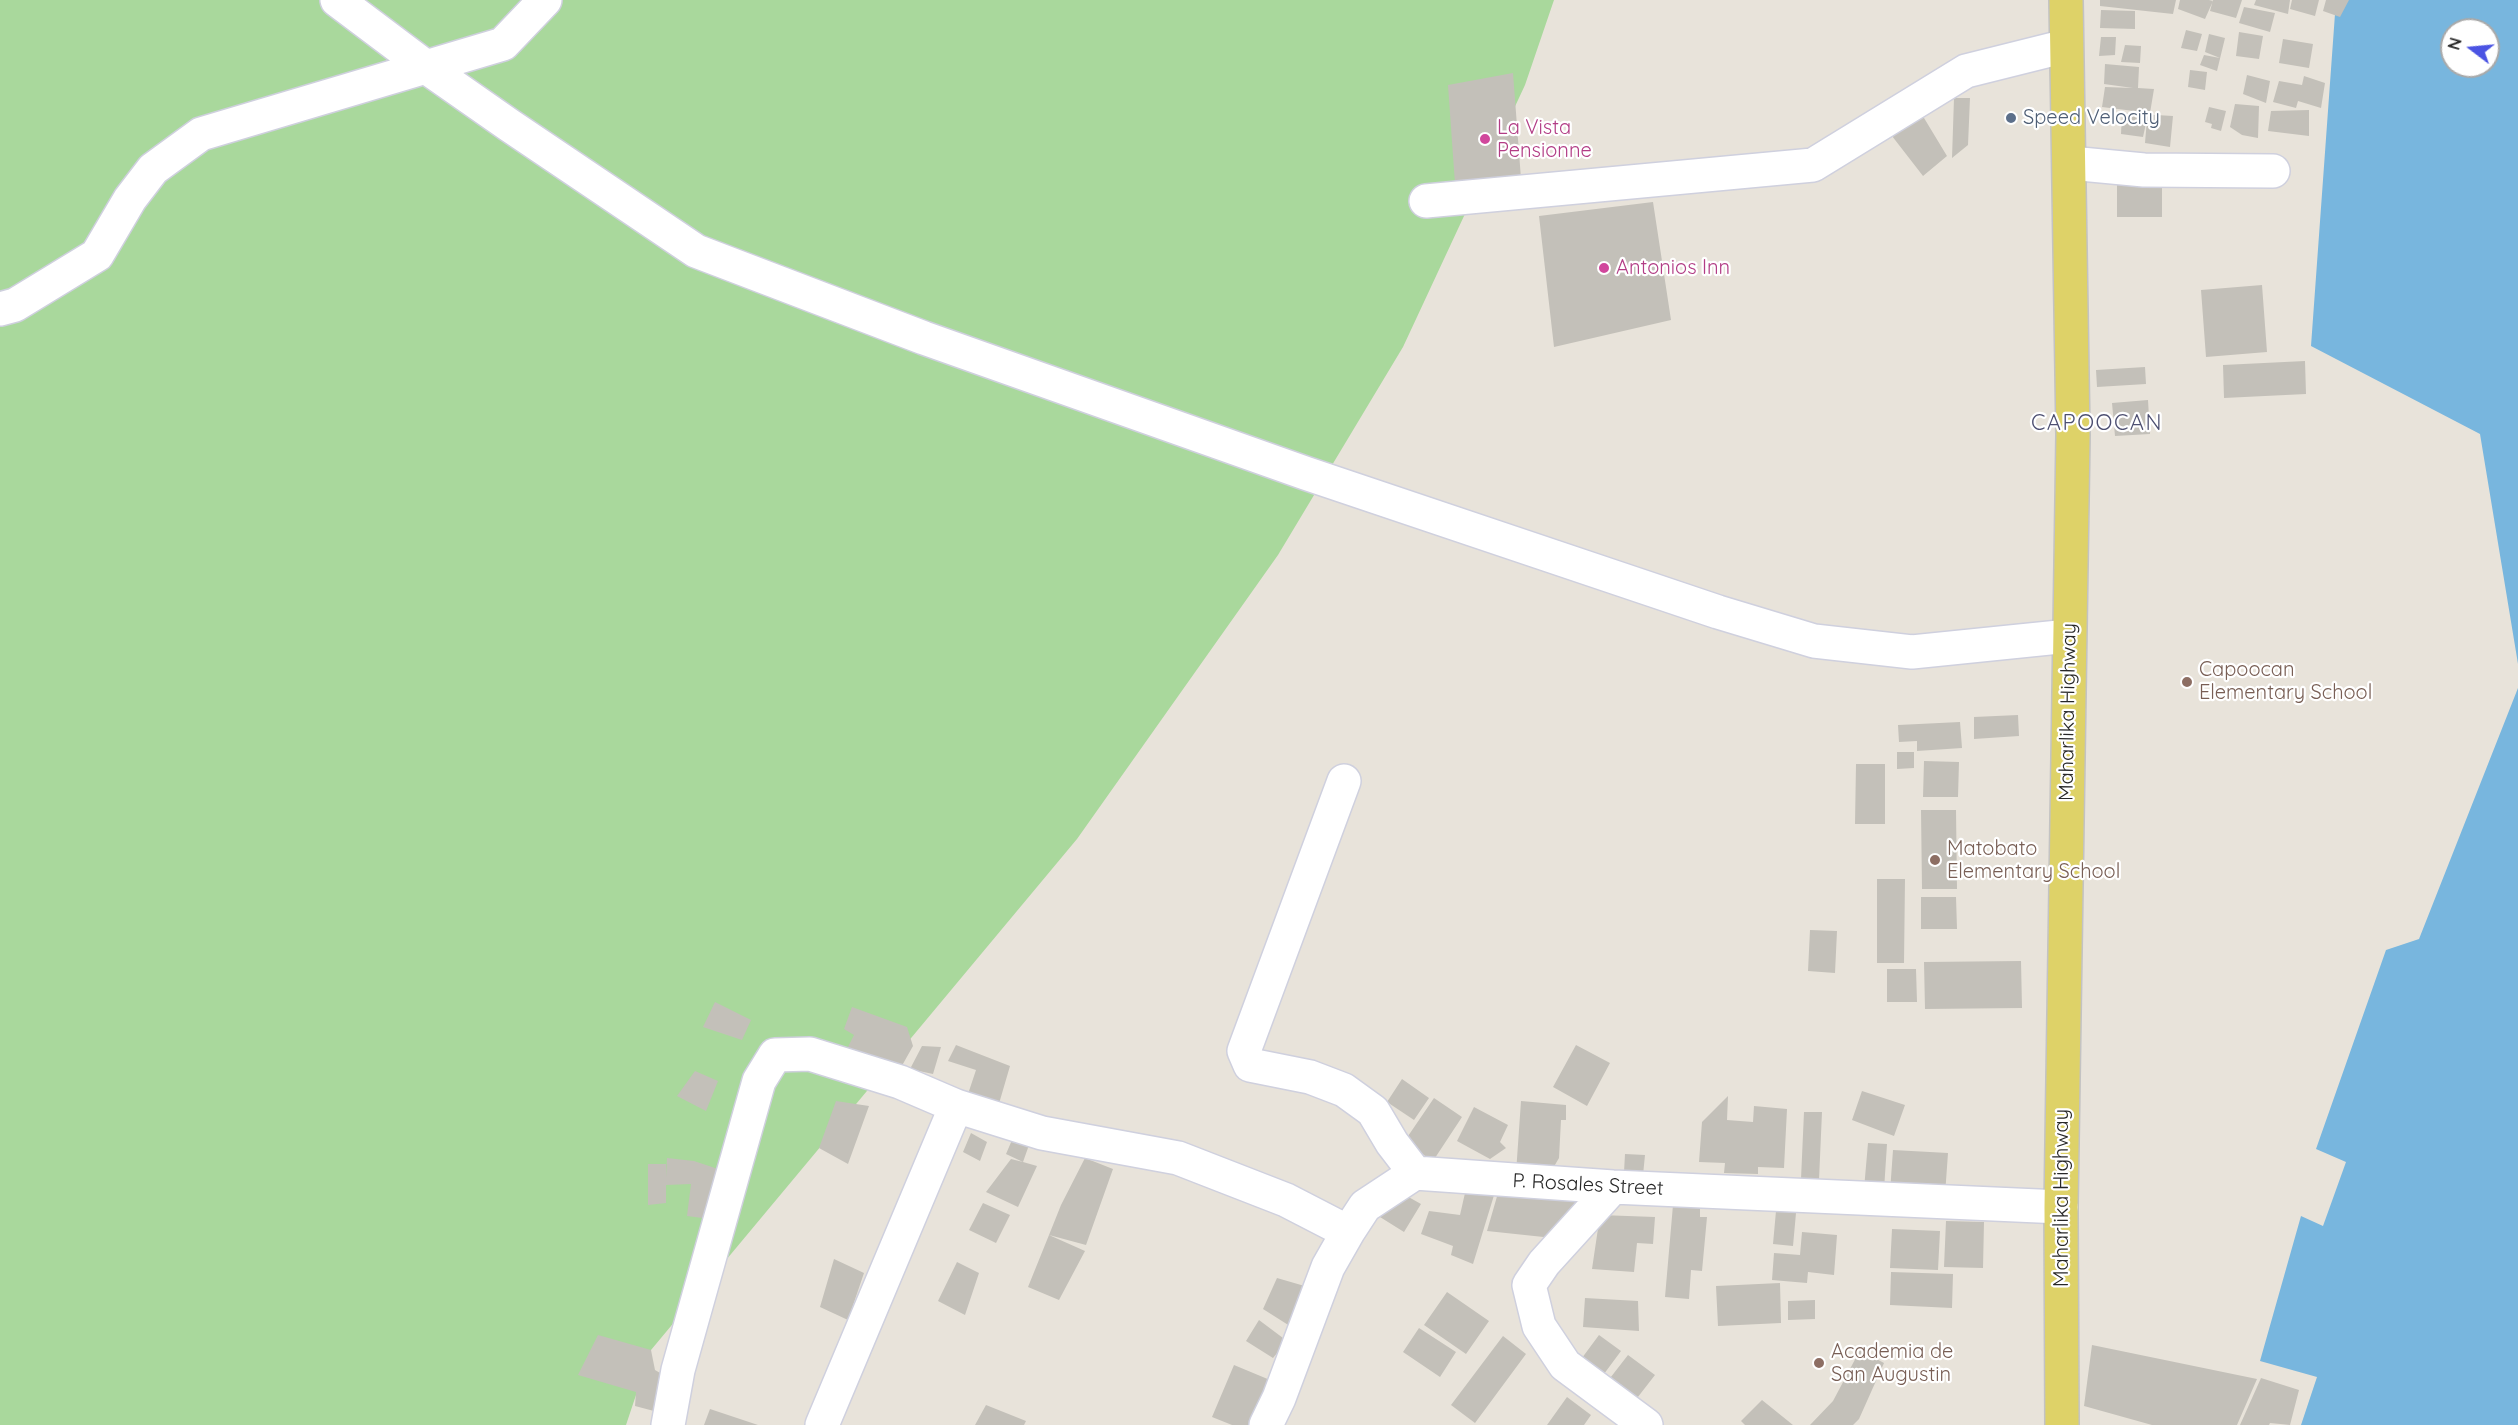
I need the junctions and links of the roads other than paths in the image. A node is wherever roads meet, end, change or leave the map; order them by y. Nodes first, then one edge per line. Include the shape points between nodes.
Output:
1 (337, 0) edge
2 (545, 0) edge
3 (2066, 0) edge
4 (2066, 46) junction
5 (426, 67) junction
6 (2070, 163) junction
7 (2273, 171) dead end
8 (1426, 201) dead end
9 (0, 309) edge
10 (2069, 636) junction
11 (1344, 781) dead end
12 (956, 1106) junction
13 (1415, 1173) junction
14 (1613, 1187) junction
15 (2061, 1207) junction
16 (1348, 1232) junction
17 (668, 1425) edge
18 (822, 1425) edge
19 (1266, 1425) edge
20 (1646, 1425) edge
21 (2062, 1425) edge

1 - 5 street
2 - 5 street via 503,44
3 - 4 main road, Maharlika Highway
4 - 6 main road, Maharlika Highway
4 - 8 street via 1966,71 1813,165
5 - 9 street via 201,134 153,169 130,199 98,255 15,305
5 - 10 street via 696,251 924,339 1236,449 1814,641 1912,652
6 - 7 street via 2144,170
6 - 10 main road, Maharlika Highway via 2073,435
10 - 15 main road, Maharlika Highway
11 - 13 street via 1244,1051 1250,1065 1310,1077 1344,1090 1373,1111
12 - 16 street via 1042,1133 1178,1158 1275,1196
12 - 17 street via 900,1082 810,1054 775,1054 759,1081 678,1370
12 - 18 street
13 - 14 street, P. Rosales Street
13 - 16 street via 1365,1206
14 - 15 street, P. Rosales Street
14 - 20 street via 1529,1285 1539,1326 1565,1365
15 - 21 main road, Maharlika Highway
16 - 19 street via 1328,1268

